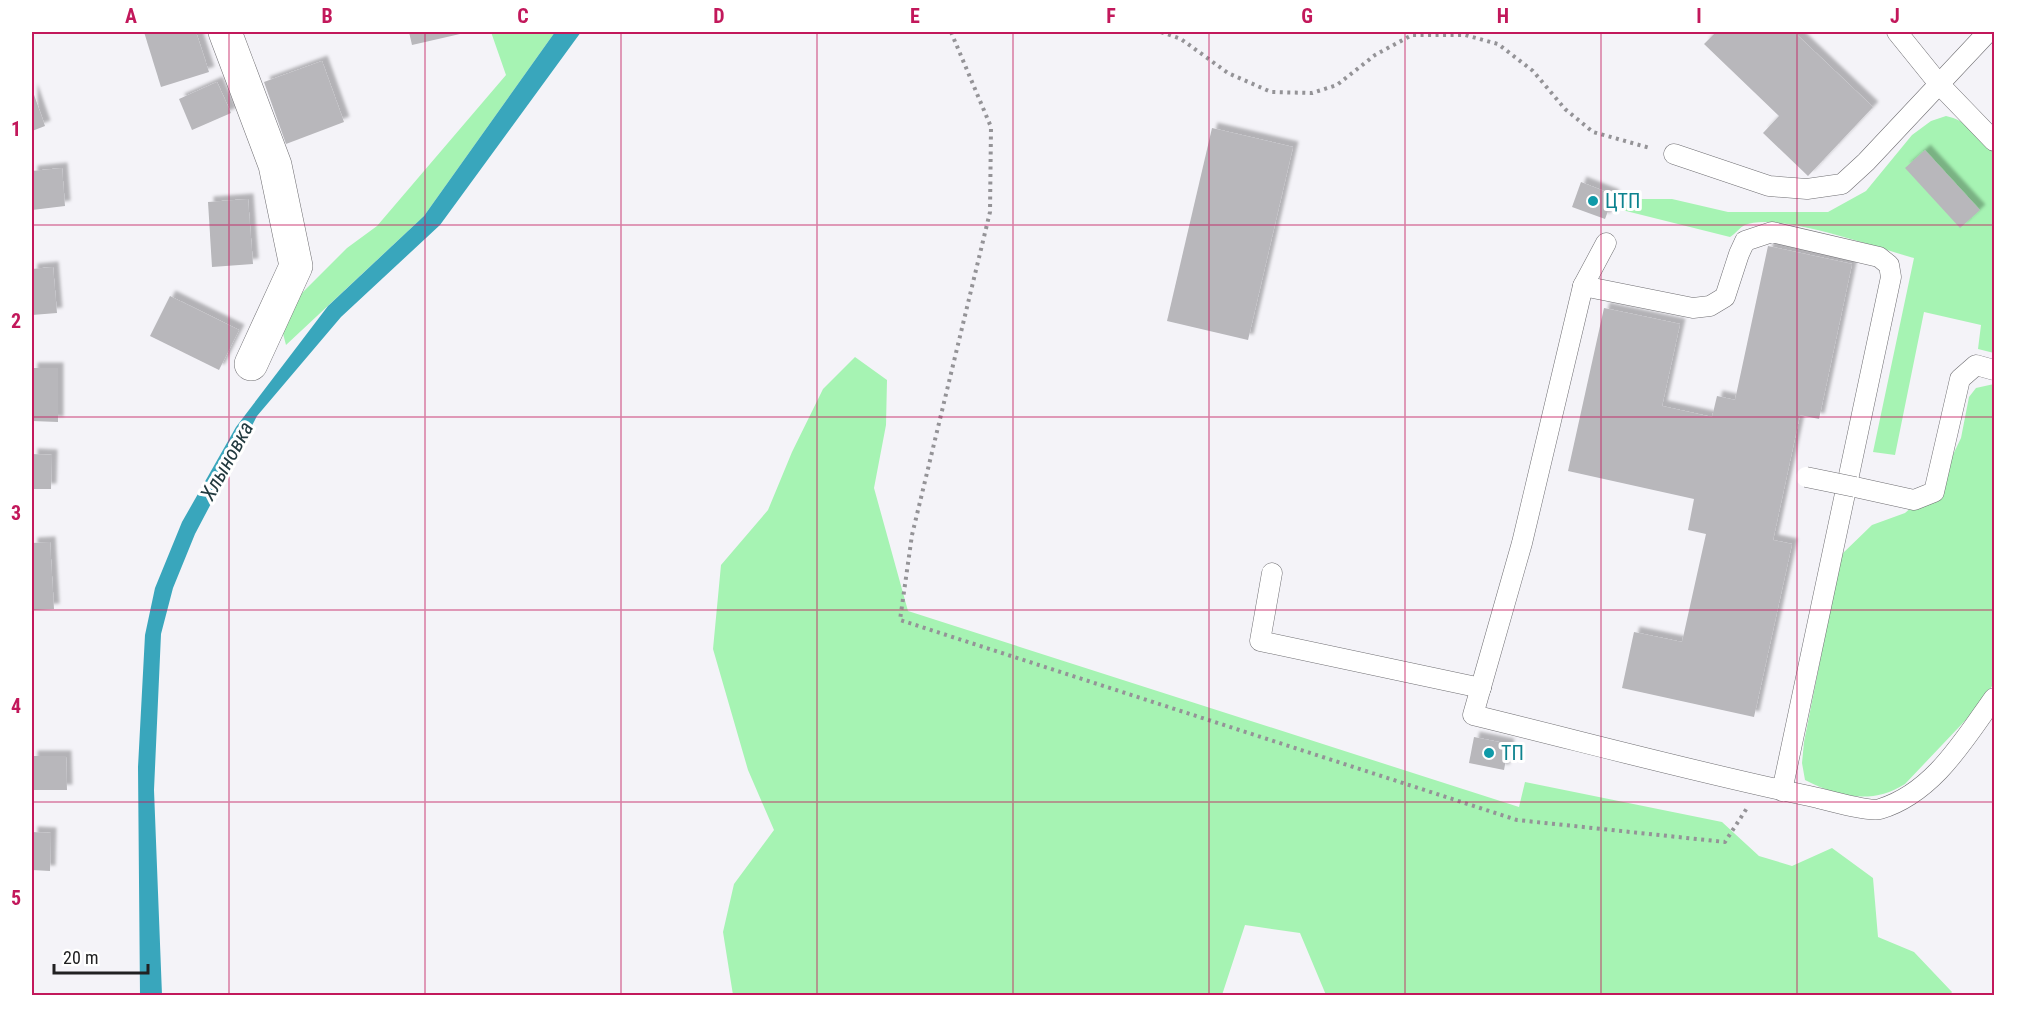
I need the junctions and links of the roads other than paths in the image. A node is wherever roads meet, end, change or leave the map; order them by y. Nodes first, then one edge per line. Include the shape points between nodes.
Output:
1 (225, 32) edge
2 (1898, 32) edge
3 (1988, 32) edge
4 (1940, 84) junction
5 (1995, 141) edge
6 (1674, 154) road end
7 (1606, 243) dead end
8 (1582, 286) junction
9 (251, 363) dead end
10 (1995, 370) edge
11 (1806, 477) dead end
12 (1272, 573) dead end
13 (1481, 688) junction
14 (1995, 698) edge
15 (1782, 791) junction

1 - 9 street via 275,165 296,266
2 - 4 lane
3 - 4 lane
4 - 5 lane
4 - 6 lane via 1842,184 1807,189 1769,186
7 - 8 lane
8 - 13 lane via 1522,543
8 - 15 lane via 1693,308 1710,306 1725,297 1745,241 1772,232 1879,257 1889,265 1891,277
10 - 11 lane, bridge via 1976,365 1960,380 1934,492 1914,500
12 - 13 lane via 1260,641
13 - 15 lane via 1473,714
14 - 15 lane via 1938,771 1905,799 1877,810

